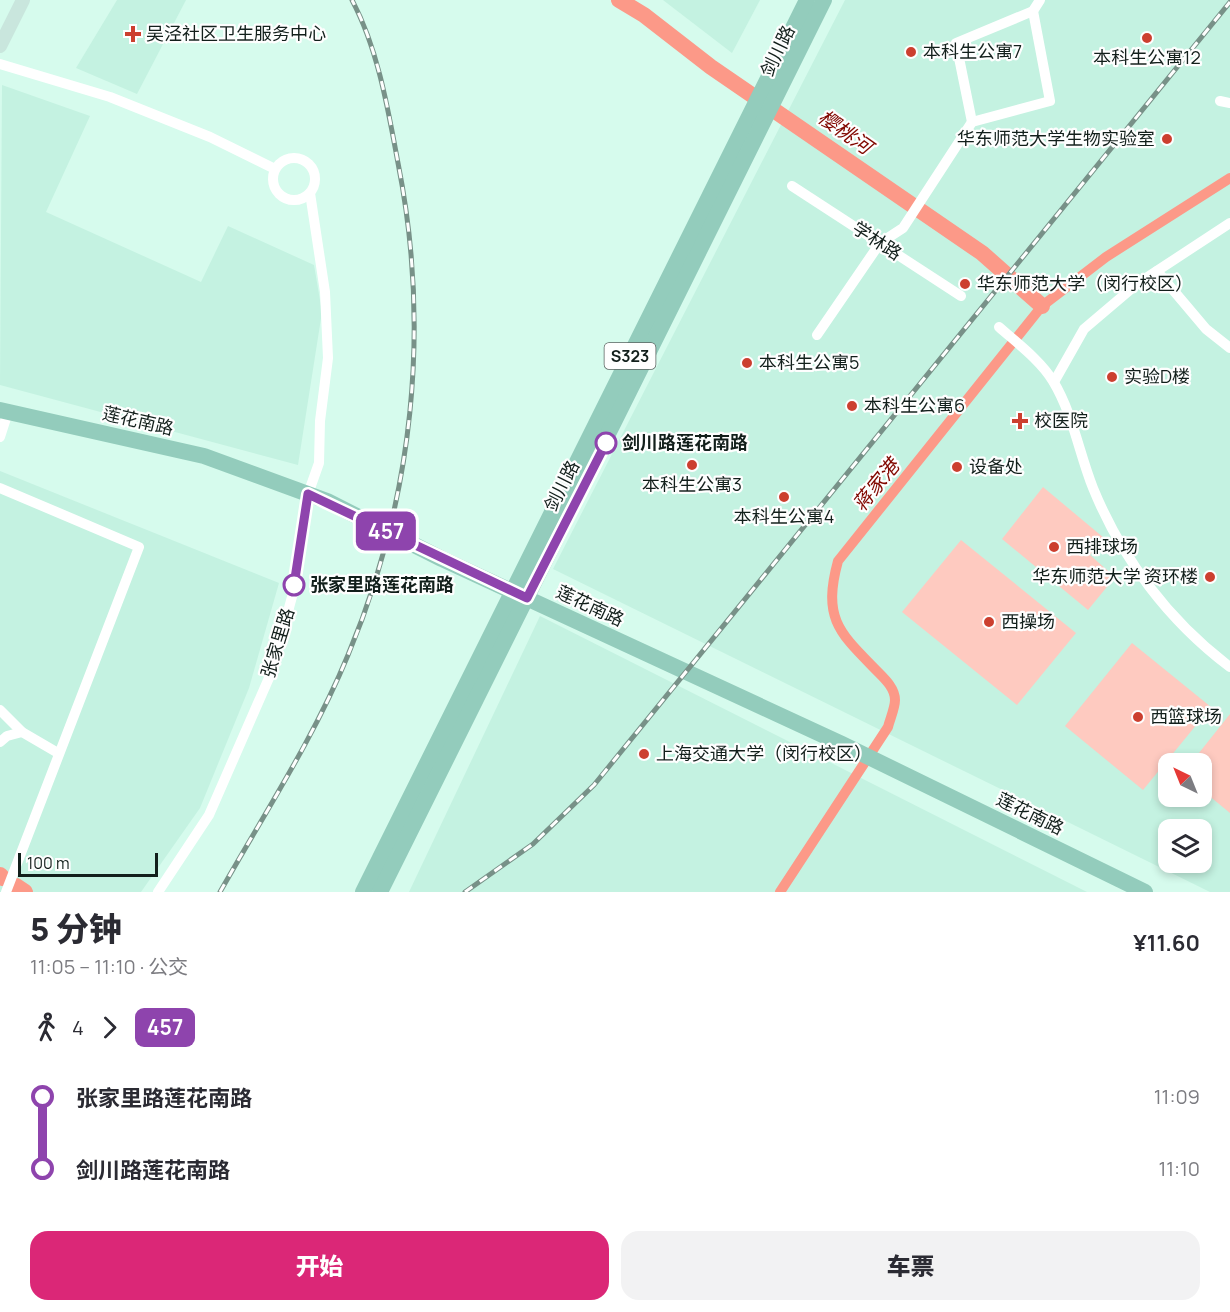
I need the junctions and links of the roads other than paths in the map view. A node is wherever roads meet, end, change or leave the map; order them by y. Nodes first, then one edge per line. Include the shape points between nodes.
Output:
1 (23, 0) edge
2 (807, 0) edge
3 (824, 0) edge
4 (1040, 0) edge
5 (1033, 11) junction
6 (0, 46) edge
7 (0, 64) edge
8 (972, 122) junction
9 (275, 169) junction
10 (792, 186) dead end
11 (310, 193) junction
12 (1230, 223) edge
13 (880, 243) junction
14 (1157, 271) junction
15 (961, 296) dead end
16 (999, 327) dead end
17 (817, 335) dead end
18 (1230, 348) edge
19 (1054, 382) junction
20 (4, 411) edge
21 (0, 437) edge
22 (0, 488) edge
23 (308, 494) junction
24 (520, 595) junction
25 (1230, 667) edge
26 (0, 710) edge
27 (22, 732) junction
28 (0, 742) edge
29 (58, 753) junction
30 (6, 892) edge
31 (158, 892) edge
32 (363, 892) edge
33 (380, 892) edge
34 (1145, 892) edge

1 - 6 street
2 - 24 main road, 剑川路 / S323
3 - 24 main road, 剑川路 via 761,133
4 - 5 street
5 - 8 street via 956,43
5 - 8 street via 1050,101
7 - 9 street via 110,97 210,137
8 - 13 street via 903,228
9 - 11 street via 275,189 285,198 298,200
9 - 11 street via 285,159 306,161 316,180
10 - 13 street, 学林路
11 - 23 street, 张家里路 via 325,292 328,358 319,463
12 - 14 street
13 - 15 street, 学林路
13 - 17 street
14 - 18 street via 1206,329
14 - 19 street via 1084,329
16 - 19 street
19 - 25 street via 1093,488 1145,582 1169,613
20 - 21 street
20 - 23 main road, 莲花南路 via 204,456
22 - 29 street via 139,547
23 - 24 main road, 莲花南路
23 - 31 street, 张家里路 via 293,593 272,671 209,815
24 - 32 main road, 剑川路 / S323
24 - 33 main road, 剑川路
24 - 34 main road, 莲花南路 via 842,744
26 - 27 street
27 - 28 street
27 - 29 street
29 - 30 street

